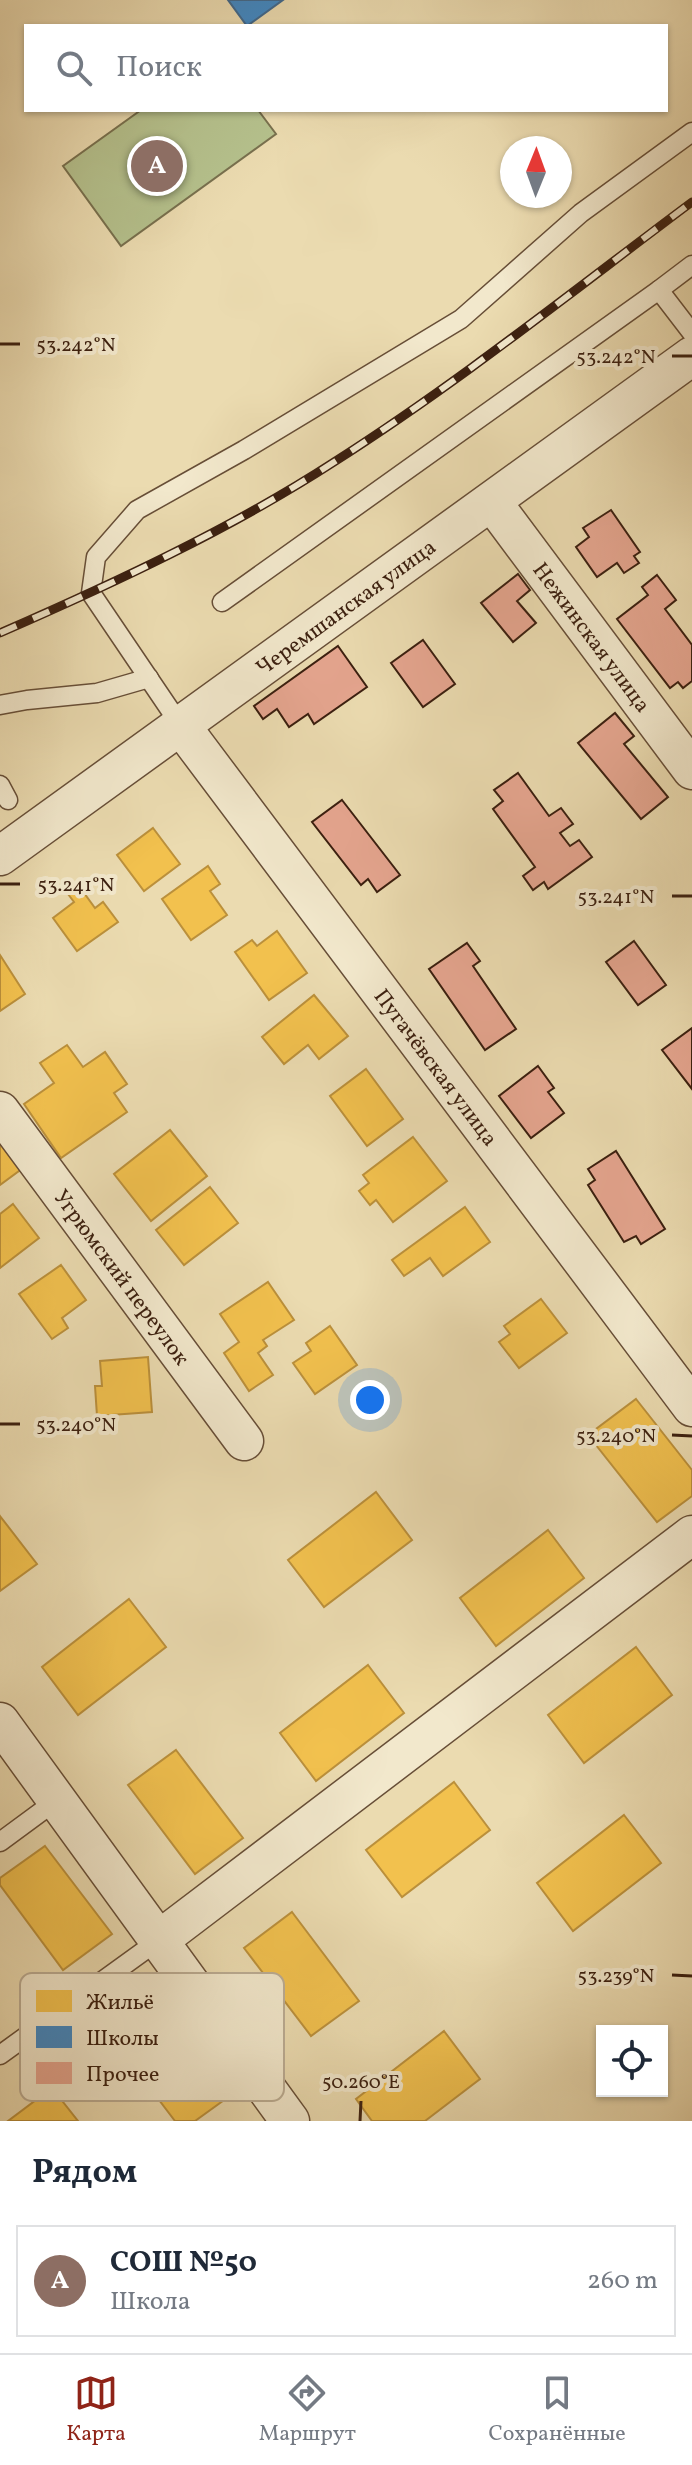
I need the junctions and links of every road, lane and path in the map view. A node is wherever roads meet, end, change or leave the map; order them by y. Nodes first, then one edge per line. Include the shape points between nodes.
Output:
1 (692, 132) edge
2 (692, 265) edge
3 (659, 290) junction
4 (692, 333) edge
5 (692, 356) edge
6 (492, 502) junction
7 (222, 602) dead end
8 (149, 678) junction
9 (0, 705) edge
10 (181, 726) junction
11 (692, 770) edge
12 (0, 856) edge
13 (0, 1111) edge
14 (692, 1407) edge
15 (244, 1441) dead end
16 (692, 1535) edge
17 (0, 1722) edge
18 (57, 1800) junction
19 (0, 1842) edge
20 (159, 1940) junction
21 (113, 1973) edge
22 (183, 1973) edge
23 (20, 2041) edge
24 (0, 2055) edge
25 (276, 2101) edge
26 (290, 2121) edge

1 - 8 lane via 581,213 461,319 137,510 96,557 91,593
2 - 3 lane
3 - 4 lane
3 - 7 lane
5 - 6 street, Черемшанская улица
6 - 10 street, Черемшанская улица
6 - 11 street, Нежинская улица
8 - 9 lane via 97,693
8 - 10 lane
10 - 12 street, Черемшанская улица
10 - 14 street, Пугачёвская улица
13 - 15 street, Угрюмский переулок
16 - 20 street
17 - 18 street
18 - 19 lane
18 - 20 street
20 - 21 lane
20 - 22 street
23 - 24 lane
25 - 26 street

